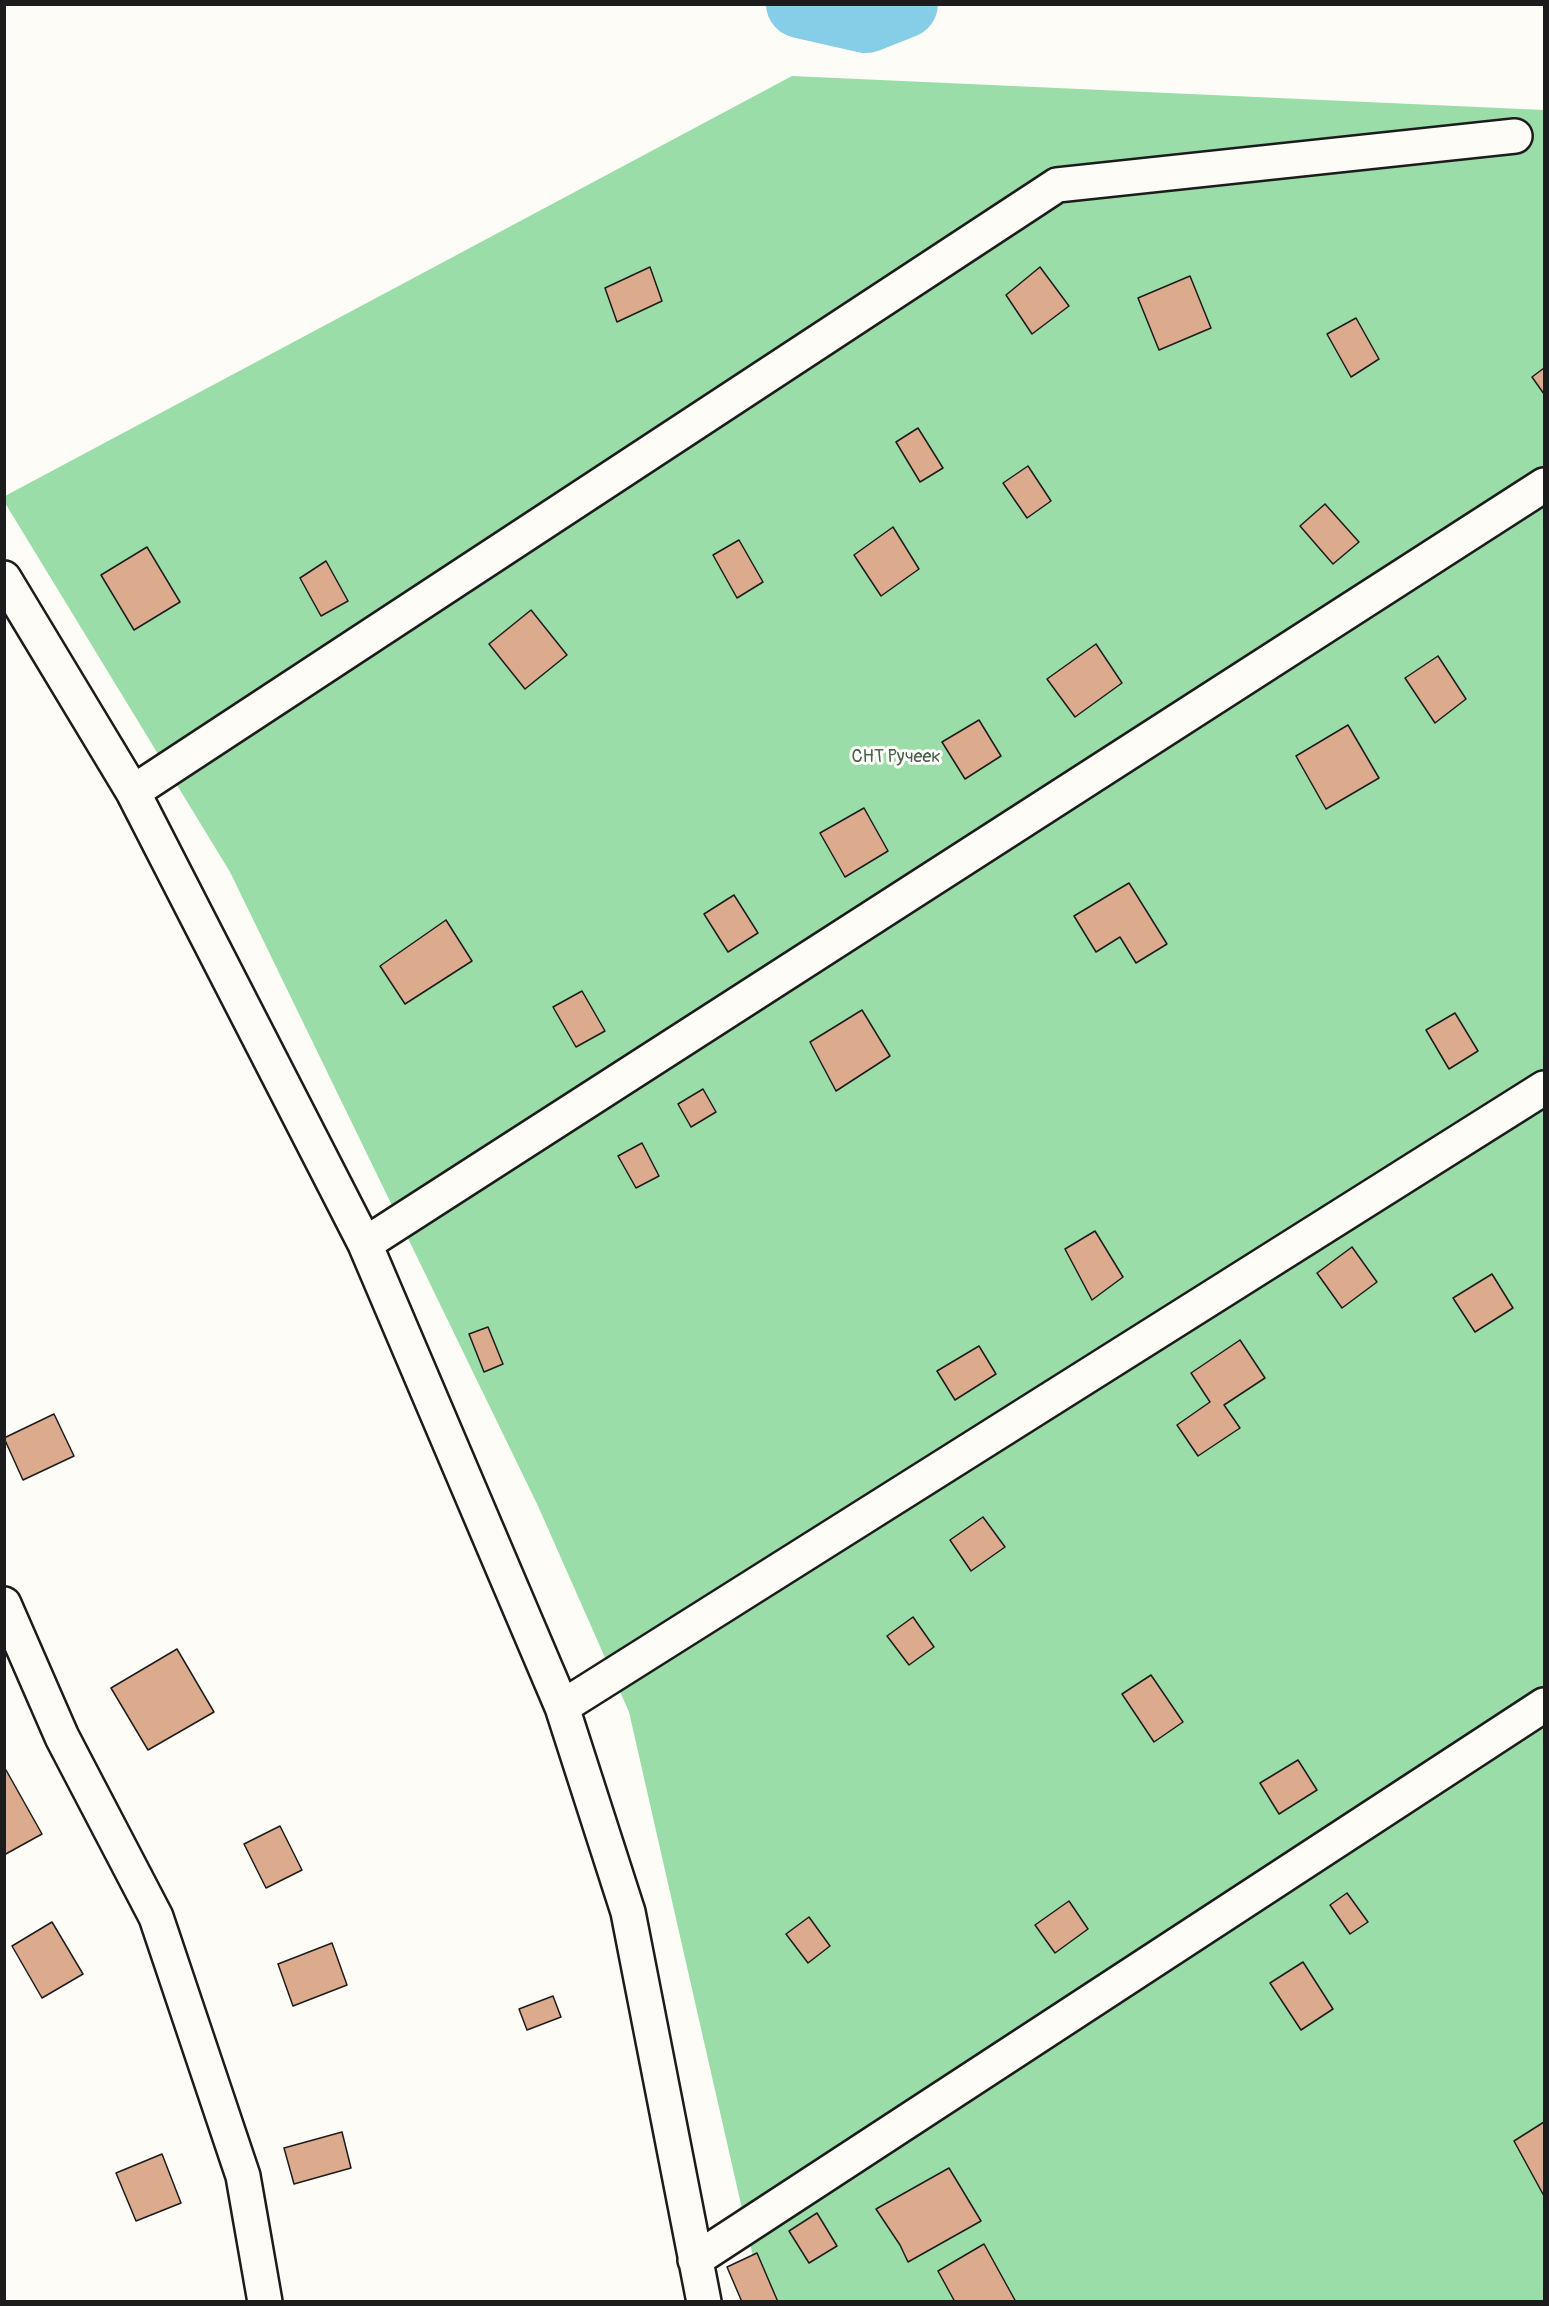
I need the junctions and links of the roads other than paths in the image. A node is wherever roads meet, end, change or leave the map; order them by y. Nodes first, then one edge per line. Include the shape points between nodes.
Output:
1 (1515, 136) dead end
2 (1545, 485) edge
3 (4, 578) edge
4 (133, 792) junction
5 (1545, 1088) edge
6 (365, 1245) junction
7 (4, 1604) edge
8 (1545, 1705) edge
9 (562, 1707) junction
10 (695, 2260) junction
11 (265, 2301) edge
12 (704, 2301) edge

1 - 4 street via 1058,185
2 - 6 street
3 - 4 street
4 - 6 street
5 - 9 street
6 - 9 street
7 - 11 street via 62,1737 156,1917 243,2176
8 - 10 street
9 - 10 street via 628,1912
10 - 12 street

